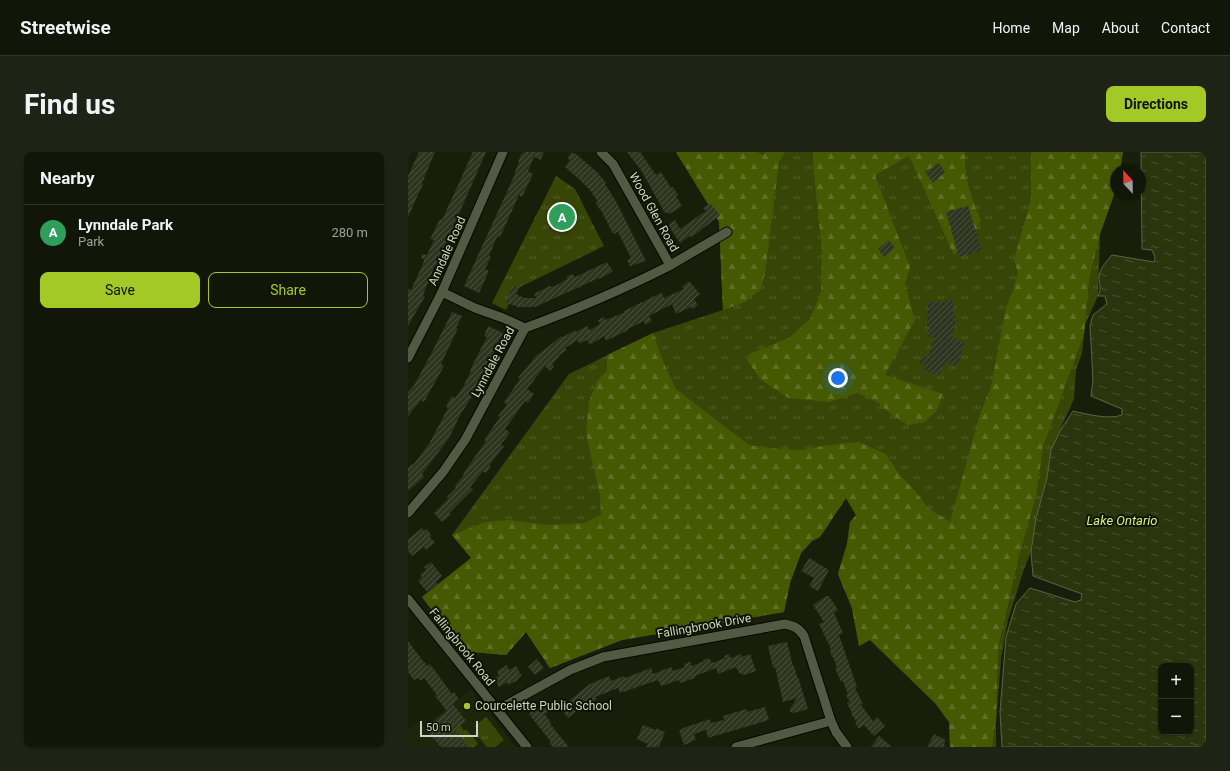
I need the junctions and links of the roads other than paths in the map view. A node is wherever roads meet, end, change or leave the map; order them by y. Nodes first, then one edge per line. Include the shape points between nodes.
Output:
1 (503, 152) edge
2 (601, 152) edge
3 (727, 232) dead end
4 (670, 265) junction
5 (442, 292) junction
6 (525, 328) junction
7 (408, 358) edge
8 (408, 513) edge
9 (408, 599) edge
10 (498, 710) junction
11 (831, 721) junction
12 (527, 747) edge
13 (736, 747) edge
14 (847, 747) edge

1 - 5 street, Anndale Road
2 - 4 street, Wood Glen Road via 613,164
3 - 4 street, Lynndale Road
4 - 6 street, Lynndale Road via 568,312
5 - 6 street
5 - 7 street, Anndale Road
6 - 8 street, Lynndale Road via 465,440 443,472
9 - 10 street, Fallingbrook Road
10 - 11 street, Fallingbrook Drive via 570,670 603,657 785,624 792,625 804,636
10 - 12 street, Fallingbrook Road
11 - 13 street
11 - 14 street, Fallingbrook Drive

